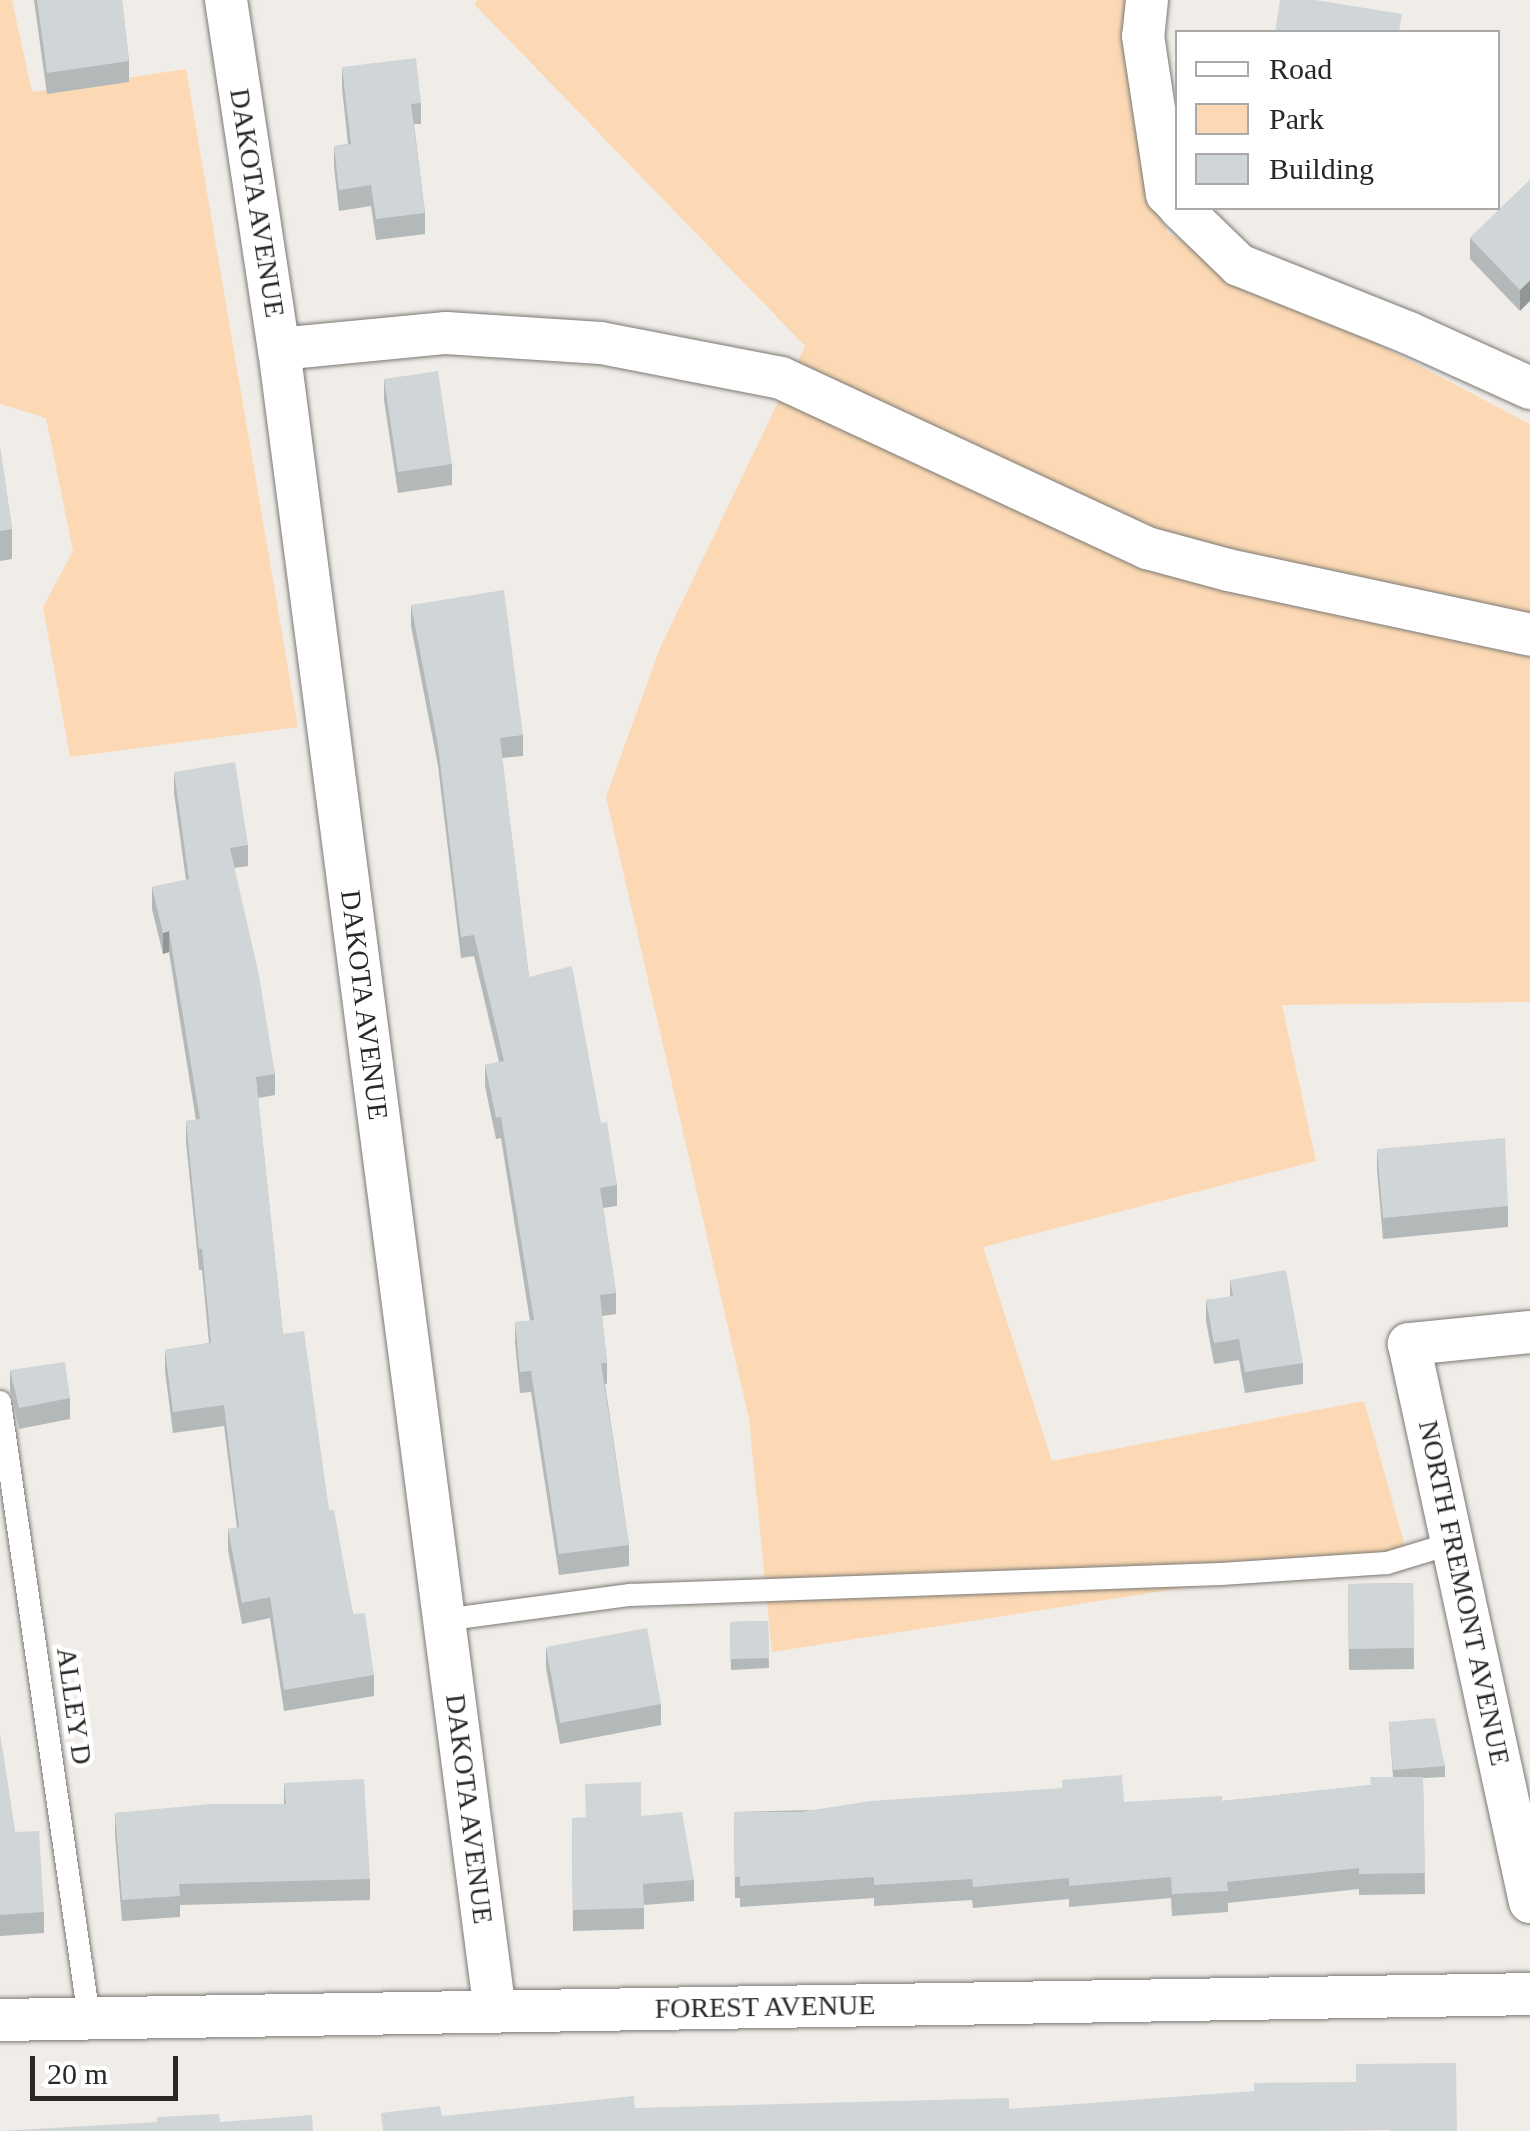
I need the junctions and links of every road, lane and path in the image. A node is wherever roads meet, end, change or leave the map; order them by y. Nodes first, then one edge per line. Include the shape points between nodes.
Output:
1 (226, 0) edge
2 (1147, 0) edge
3 (1175, 202) edge
4 (1183, 210) edge
5 (278, 349) junction
6 (1530, 388) edge
7 (1530, 635) edge
8 (1530, 1332) edge
9 (0, 1402) edge
10 (1453, 1543) junction
11 (444, 1620) junction
12 (1515, 1758) edge
13 (1530, 1902) edge
14 (1530, 1994) edge
15 (495, 2012) junction
16 (89, 2018) junction
17 (0, 2020) edge

1 - 5 street, DAKOTA AVENUE
2 - 3 street via 1143,36
4 - 6 street via 1239,265
5 - 7 street via 446,333 600,343 781,378 1147,548
5 - 11 street, DAKOTA AVENUE
8 - 10 street, NORTH FREMONT AVENUE via 1409,1344
9 - 16 lane, ALLEY D
10 - 11 lane via 1388,1563 630,1595
10 - 12 street, NORTH FREMONT AVENUE
11 - 15 street, DAKOTA AVENUE
12 - 13 street, NORTH FREMONT AVENUE
14 - 15 street, FOREST AVENUE
15 - 16 street, FOREST AVENUE
16 - 17 street, FOREST AVENUE

